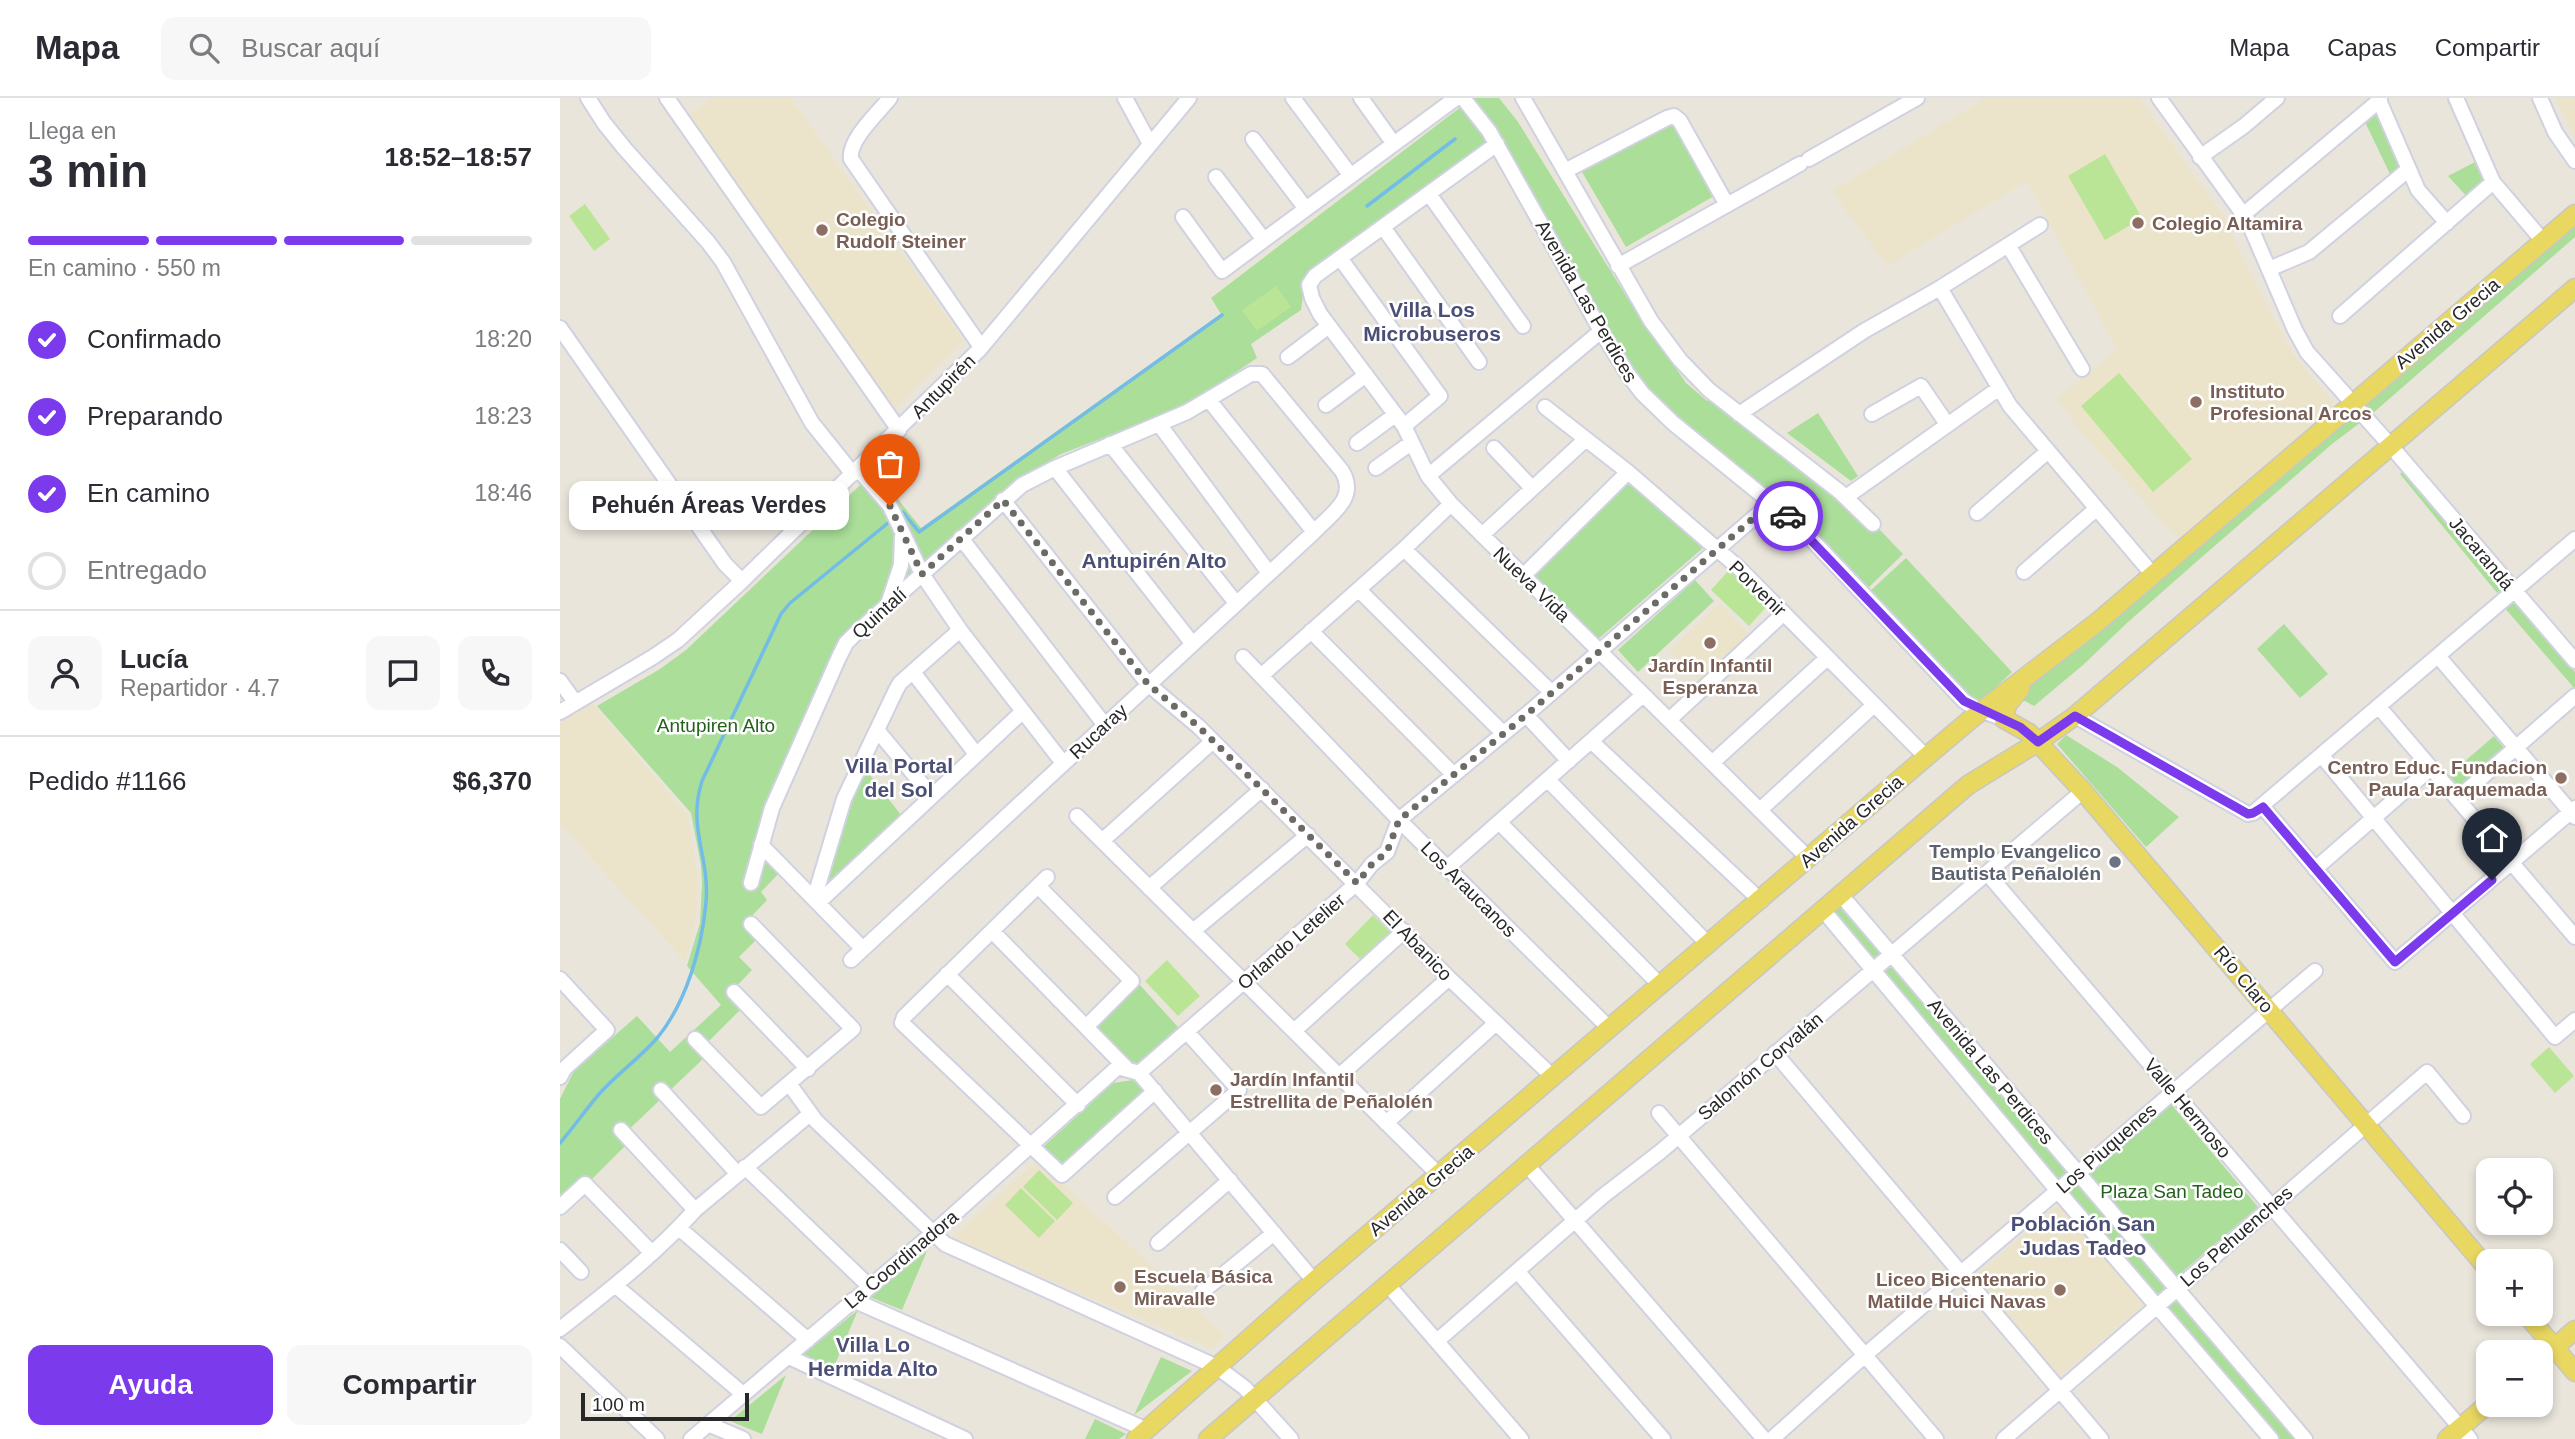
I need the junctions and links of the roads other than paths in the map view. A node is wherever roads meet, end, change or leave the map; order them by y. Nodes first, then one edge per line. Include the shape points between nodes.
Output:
1 (588, 98) edge
2 (667, 98) edge
3 (890, 98) edge
4 (1125, 98) edge
5 (1189, 98) edge
6 (1293, 98) edge
7 (1361, 98) edge
8 (1456, 98) edge
9 (1463, 98) edge
10 (1523, 98) edge
11 (1917, 98) edge
12 (2277, 98) edge
13 (2456, 98) edge
14 (2540, 98) edge
15 (2162, 99) edge
16 (2379, 99) edge
17 (1253, 139) dead end
18 (1150, 144) junction
19 (1394, 144) junction
20 (1497, 144) junction
21 (2200, 157) junction
22 (2575, 161) edge
23 (2409, 169) junction
24 (1565, 171) junction
25 (1351, 176) junction
26 (1216, 177) dead end
27 (2493, 183) junction
28 (1429, 194) junction
29 (1727, 205) junction
30 (1306, 209) junction
31 (2244, 214) junction
32 (2575, 214) edge
33 (1183, 217) dead end
34 (2446, 223) junction
35 (2040, 225) dead end
36 (1383, 227) junction
37 (1264, 240) junction
38 (2543, 241) junction
39 (2008, 245) junction
40 (1340, 258) junction
41 (1618, 266) junction
42 (2269, 269) junction
43 (1940, 288) junction
44 (2575, 288) edge
45 (2340, 316) dead end
46 (1329, 326) junction
47 (1523, 326) dead end
48 (560, 328) edge
49 (1601, 331) junction
50 (981, 347) junction
51 (1288, 357) dead end
52 (1479, 362) dead end
53 (2082, 369) dead end
54 (1366, 376) junction
55 (1998, 388) junction
56 (1209, 400) junction
57 (2352, 402) junction
58 (1326, 405) dead end
59 (1545, 407) dead end
60 (1739, 414) junction
61 (1872, 414) dead end
62 (1399, 421) junction
63 (1158, 424) junction
64 (1947, 424) junction
65 (899, 430) junction
66 (1586, 439) junction
67 (1357, 443) dead end
68 (1411, 443) junction
69 (1110, 444) junction
70 (2390, 445) junction
71 (1494, 448) dead end
72 (2047, 452) junction
73 (1055, 468) junction
74 (1376, 468) dead end
75 (856, 471) junction
76 (1628, 472) junction
77 (1428, 476) junction
78 (1531, 488) junction
79 (1846, 497) junction
80 (1003, 500) junction
81 (1343, 500) joint
82 (1772, 502) junction
83 (1451, 504) junction
84 (2096, 509) junction
85 (1977, 513) dead end
86 (1873, 524) dead end
87 (902, 531) junction
88 (1314, 532) junction
89 (1482, 535) junction
90 (961, 538) junction
91 (2575, 539) edge
92 (1404, 549) junction
93 (1717, 549) junction
94 (2024, 572) dead end
95 (1269, 573) junction
96 (922, 574) junction
97 (2153, 575) junction
98 (1523, 576) junction
99 (742, 581) junction
100 (1359, 590) junction
101 (2514, 591) junction
102 (1236, 603) junction
103 (887, 605) junction
104 (1784, 613) junction
105 (960, 631) junction
106 (1311, 631) junction
107 (1192, 643) junction
108 (1600, 650) junction
109 (2572, 653) edge
110 (2438, 656) junction
111 (1242, 657) dead end
112 (1827, 658) junction
113 (2045, 664) junction
114 (913, 672) junction
115 (1261, 676) junction
116 (560, 681) edge
117 (1148, 684) junction
118 (1551, 692) junction
119 (1643, 695) junction
120 (2575, 696) edge
121 (576, 702) junction
122 (1874, 705) junction
123 (2379, 707) junction
124 (1982, 711) junction
125 (560, 712) edge
126 (1022, 712) junction
127 (1526, 715) junction
128 (2075, 716) junction
129 (2004, 719) junction
130 (1669, 720) junction
131 (1104, 724) junction
132 (877, 730) junction
133 (1503, 733) junction
134 (1213, 741) junction
135 (1591, 741) junction
136 (2038, 742) junction
137 (2516, 748) junction
138 (976, 754) junction
139 (2322, 756) junction
140 (1926, 757) junction
141 (1569, 761) junction
142 (1063, 763) junction
143 (1712, 763) junction
144 (2431, 768) junction
145 (1454, 775) junction
146 (1548, 780) junction
147 (1262, 789) junction
148 (2083, 791) junction
149 (931, 795) junction
150 (2457, 799) junction
151 (2263, 807) junction
152 (1760, 810) junction
153 (2574, 812) edge
154 (1077, 817) dead end
155 (2374, 818) junction
156 (1399, 820) junction
157 (1499, 822) junction
158 (1308, 835) junction
159 (1102, 841) junction
160 (761, 845) junction
161 (1808, 858) junction
162 (2512, 863) junction
163 (1447, 868) junction
164 (2315, 869) junction
165 (1987, 873) junction
166 (751, 883) dead end
167 (1357, 883) junction
168 (1149, 888) junction
169 (1841, 895) junction
170 (816, 901) junction
171 (1760, 901) junction
172 (1823, 910) junction
173 (2452, 913) junction
174 (751, 924) dead end
175 (992, 931) junction
176 (1404, 931) junction
177 (1193, 932) junction
178 (2575, 937) edge
179 (1709, 945) junction
180 (862, 948) junction
181 (1892, 954) junction
182 (851, 960) dead end
183 (1873, 970) junction
184 (2315, 971) dead end
185 (947, 974) junction
186 (1449, 978) junction
187 (560, 979) edge
188 (1245, 983) junction
189 (1661, 986) junction
190 (734, 992) dead end
191 (2269, 1009) junction
192 (2575, 1020) edge
193 (1496, 1023) junction
194 (1086, 1027) junction
195 (1610, 1029) junction
196 (1294, 1031) junction
197 (1187, 1032) junction
198 (695, 1039) dead end
199 (1775, 1054) junction
200 (808, 1069) junction
201 (561, 1070) edge
202 (1134, 1071) junction
203 (1339, 1076) junction
204 (1553, 1077) junction
205 (790, 1085) junction
206 (661, 1090) dead end
207 (1155, 1091) junction
208 (2173, 1091) junction
209 (1078, 1105) junction
210 (1659, 1113) dead end
211 (810, 1114) junction
212 (2463, 1116) dead end
213 (1386, 1123) junction
214 (2367, 1124) junction
215 (621, 1130) dead end
216 (1189, 1132) junction
217 (1678, 1136) junction
218 (1031, 1147) junction
219 (1527, 1165) junction
220 (741, 1170) junction
221 (2078, 1172) junction
222 (1439, 1175) junction
223 (1230, 1180) junction
224 (2057, 1190) junction
225 (1115, 1197) dead end
226 (560, 1207) edge
227 (2271, 1207) junction
228 (695, 1210) junction
229 (1576, 1220) junction
230 (679, 1228) junction
231 (933, 1233) junction
232 (1274, 1233) junction
233 (1158, 1243) dead end
234 (560, 1250) edge
235 (652, 1253) junction
236 (2476, 1255) edge
237 (1517, 1271) junction
238 (581, 1272) dead end
239 (1961, 1272) junction
240 (1314, 1281) junction
241 (1388, 1284) junction
242 (616, 1286) junction
243 (869, 1286) junction
244 (2176, 1288) junction
245 (1203, 1291) dead end
246 (853, 1300) junction
247 (2157, 1304) junction
248 (560, 1329) edge
249 (2575, 1330) edge
250 (808, 1340) junction
251 (1437, 1341) junction
252 (560, 1346) edge
253 (2553, 1348) edge
254 (1864, 1354) junction
255 (789, 1357) junction
256 (2553, 1357) edge
257 (1217, 1367) junction
258 (2575, 1372) edge
259 (2059, 1390) junction
260 (1251, 1393) junction
261 (743, 1394) junction
262 (2476, 1417) edge
263 (708, 1424) junction
264 (1141, 1434) edge
265 (2459, 1435) edge
266 (657, 1439) edge
267 (691, 1439) edge
268 (743, 1439) edge
269 (965, 1439) edge
270 (1208, 1439) edge
271 (1291, 1439) edge
272 (1521, 1439) edge
273 (1663, 1439) edge
274 (1764, 1439) edge
275 (1772, 1439) edge
276 (1936, 1439) edge
277 (2004, 1439) edge
278 (2101, 1439) edge
279 (2271, 1439) edge
280 (2305, 1439) edge

1 - 75 street via 604,123 723,262 811,423
2 - 65 street
3 - 50 street via 853,142 851,159
4 - 18 street
5 - 18 street, Antupirén
6 - 25 street
7 - 19 street
8 - 19 street
9 - 20 street, Avenida Las Perdices
10 - 24 street
11 - 29 street
12 - 21 street
13 - 27 street
14 - 22 street
15 - 21 street, Jacarandá
16 - 23 street
16 - 31 street
17 - 30 street
18 - 50 street, Antupirén
19 - 25 street
20 - 28 street
20 - 49 street, Avenida Las Perdices
21 - 31 street, Jacarandá
23 - 34 street via 2421,194
23 - 42 street via 2309,252
24 - 29 street via 1674,116
24 - 41 street
25 - 30 street
26 - 37 street
27 - 34 street
27 - 38 street
28 - 36 street
28 - 47 street
29 - 41 street
30 - 37 street
31 - 42 street, Jacarandá
32 - 38 main road, Avenida Grecia
33 - 37 street via 1222,271
34 - 45 street
35 - 39 street
36 - 40 street
36 - 52 street
38 - 57 main road, Avenida Grecia
39 - 43 street
39 - 53 street
40 - 46 street, Nueva Vida via 1315,275 1309,285
40 - 62 street via 1440,396
41 - 60 street via 1660,334 1703,385
42 - 57 street, Jacarandá via 2307,352
43 - 55 street
43 - 60 street via 1864,331
44 - 70 main road
46 - 51 street
46 - 54 street, Nueva Vida
48 - 99 street via 725,564
49 - 77 street
49 - 82 street, Avenida Las Perdices via 1657,410
50 - 65 street, Antupirén
54 - 58 street
54 - 62 street, Nueva Vida
55 - 64 street
55 - 72 street
56 - 63 street, Quintalí
56 - 81 street, Quintalí via 1251,374 1262,374 1348,480 1349,492
56 - 88 street
57 - 70 street, Jacarandá
57 - 97 main road, Avenida Grecia
59 - 66 street, Porvenir
60 - 79 street
61 - 64 street via 1922,386
62 - 67 street
62 - 68 street, Nueva Vida
63 - 69 street, Quintalí
63 - 95 street
64 - 79 street
65 - 75 street, Antupirén
66 - 76 street, Porvenir
66 - 78 street
68 - 74 street
68 - 77 street, Nueva Vida
69 - 73 street, Quintalí
69 - 102 street
70 - 101 street, Jacarandá
70 - 128 main road
71 - 78 street
72 - 84 street
72 - 85 street
73 - 80 street, Quintalí
73 - 107 street
75 - 87 street via 890,506
75 - 99 street, Antupirén
76 - 93 street, Porvenir
76 - 98 street
77 - 83 street, Nueva Vida
78 - 89 street
79 - 86 street
80 - 90 street, Quintalí
80 - 117 street, El Abanico
81 - 88 street, Rucaray
82 - 93 street, Orlando Letelier
82 - 124 street, Avenida Las Perdices via 1954,692
83 - 89 street, Nueva Vida
83 - 92 street
84 - 94 street
84 - 97 street
87 - 96 street
87 - 103 street via 901,565
88 - 95 street, Rucaray
89 - 98 street, Nueva Vida
90 - 96 street, Quintalí
90 - 131 street
91 - 101 street
92 - 100 street
92 - 118 street
93 - 104 street, Porvenir
93 - 108 street, Orlando Letelier
95 - 102 street, Rucaray
96 - 103 street, Quintalí
96 - 105 street
97 - 113 main road, Avenida Grecia
98 - 108 street, Nueva Vida
99 - 121 street, Antupirén via 678,640
100 - 106 street
100 - 133 street
101 - 109 street, Jacarandá
101 - 110 street
102 - 107 street, Rucaray
103 - 160 street, Quintalí via 846,643 772,808
104 - 112 street, Porvenir
104 - 130 street
105 - 114 street
105 - 126 street
106 - 115 street
106 - 145 street
107 - 117 street, Rucaray
108 - 118 street, Orlando Letelier
108 - 119 street, Nueva Vida
110 - 123 street
110 - 137 street
111 - 115 street, Los Araucanos
112 - 122 street, Porvenir
112 - 143 street
113 - 124 main road, Avenida Grecia
113 - 129 main road via 2007,705
114 - 132 street via 900,683
114 - 138 street
115 - 156 street, Los Araucanos
116 - 121 street
117 - 131 street, Rucaray
117 - 134 street, El Abanico
118 - 127 street, Orlando Letelier
119 - 130 street, Nueva Vida
119 - 135 street
120 - 137 street
121 - 125 street, Antupirén
122 - 140 street, Porvenir
122 - 152 street
123 - 139 street
123 - 144 street
124 - 129 street, Río Claro
124 - 140 main road, Avenida Grecia
126 - 138 street
126 - 142 street
127 - 133 street, Orlando Letelier
127 - 141 street
128 - 136 main road
128 - 151 street via 2248,814
129 - 136 main road, Río Claro
130 - 143 street, Nueva Vida
131 - 142 street, Rucaray
132 - 149 street
132 - 170 street via 844,799
133 - 145 street, Orlando Letelier
134 - 147 street, El Abanico
134 - 159 street
135 - 141 street
135 - 171 street
136 - 148 main road, Río Claro
136 - 169 main road via 1968,785
137 - 150 street
137 - 153 street
138 - 149 street
139 - 151 street
139 - 155 street
140 - 161 main road, Avenida Grecia
141 - 146 street
142 - 180 street, Rucaray
143 - 152 street, Nueva Vida
144 - 150 street
144 - 155 street
145 - 156 street, Orlando Letelier
146 - 157 street
146 - 179 street
147 - 158 street, El Abanico
147 - 168 street
148 - 165 street, Salomón Corvalán
148 - 191 main road, Río Claro
149 - 170 street
150 - 162 street
151 - 164 street
152 - 161 street, Nueva Vida
153 - 162 street
154 - 159 street
155 - 164 street
155 - 173 street
156 - 163 street, Los Araucanos
156 - 167 street, Orlando Letelier via 1387,852
157 - 163 street
157 - 189 street
158 - 167 street, El Abanico
158 - 177 street
159 - 168 street
160 - 166 street, Quintalí
160 - 170 street
161 - 171 main road, Avenida Grecia
162 - 173 street
162 - 178 street
163 - 195 street, Los Araucanos
164 - 173 street via 2395,962
165 - 181 street, Salomón Corvalán
165 - 208 street, Valle Hermoso
167 - 176 street, El Abanico
167 - 188 street, Orlando Letelier
168 - 177 street
169 - 172 main road
169 - 181 street, Avenida Las Perdices
170 - 180 street
171 - 179 main road, Avenida Grecia
172 - 183 street, Avenida Las Perdices
172 - 219 main road
173 - 192 street via 2555,1037
174 - 200 street via 853,1029
175 - 185 street
175 - 194 street
175 - 194 street via 1043,881 1132,981
176 - 186 street, El Abanico
176 - 196 street
177 - 188 street
179 - 189 main road, Avenida Grecia
180 - 182 street, Rucaray
181 - 183 street, Salomón Corvalán
181 - 221 street, Avenida Las Perdices
183 - 199 street, Salomón Corvalán
183 - 224 street, Avenida Las Perdices
184 - 191 street, Los Piuquenes
185 - 209 street
185 - 218 street via 902,1023
186 - 193 street, El Abanico
186 - 203 street
187 - 201 street via 607,1030
188 - 196 street
188 - 197 street, Orlando Letelier
189 - 195 main road, Avenida Grecia
190 - 200 street
191 - 208 street, Los Piuquenes
191 - 214 main road, Río Claro
193 - 204 street, El Abanico
193 - 213 street
194 - 202 street
195 - 204 main road, Avenida Grecia
196 - 203 street
197 - 202 street, Orlando Letelier
197 - 216 street via 1239,1090
198 - 205 street via 761,1107
199 - 217 street, Salomón Corvalán
199 - 239 street
200 - 205 street
202 - 207 street
202 - 209 street, Orlando Letelier via 1118,1068
203 - 213 street
204 - 222 main road, Avenida Grecia
205 - 211 street
206 - 220 street
207 - 216 street
207 - 218 street via 1062,1175
208 - 221 street, Los Piuquenes
208 - 227 street, Valle Hermoso
209 - 218 street, La Coordinadora
210 - 217 street
211 - 220 street
211 - 231 street
212 - 214 street, Los Pehuenches via 2427,1072
213 - 222 street
214 - 227 street, Los Pehuenches
214 - 236 main road, Río Claro
215 - 228 street
216 - 223 street
216 - 225 street
217 - 229 street, Salomón Corvalán
217 - 254 street
218 - 231 street, La Coordinadora
219 - 229 street
219 - 241 main road
220 - 228 street
220 - 243 street
221 - 224 street, Los Piuquenes
221 - 244 street, Avenida Las Perdices
222 - 240 main road, Avenida Grecia
223 - 232 street
223 - 233 street
224 - 239 street, Los Piuquenes
224 - 247 street, Avenida Las Perdices
226 - 235 street via 584,1184
227 - 244 street, Los Pehuenches
227 - 265 street, Valle Hermoso
228 - 230 street
229 - 237 street, Salomón Corvalán
229 - 274 street
230 - 235 street
230 - 250 street
231 - 243 street, La Coordinadora
231 - 257 street via 945,1244
232 - 240 street
232 - 245 street
234 - 238 street
235 - 242 street
237 - 251 street, Salomón Corvalán
237 - 273 street
239 - 254 street, Los Piuquenes
239 - 259 street
240 - 257 main road, Avenida Grecia
241 - 251 street
241 - 260 main road
242 - 248 street
242 - 261 street
243 - 246 street, La Coordinadora
244 - 247 street, Los Pehuenches
244 - 280 street, Avenida Las Perdices
246 - 250 street, La Coordinadora
246 - 264 street
247 - 259 street, Los Pehuenches
247 - 279 street, Avenida Las Perdices
249 - 253 main road
250 - 255 street, La Coordinadora
251 - 272 street
252 - 266 street
254 - 275 street, Los Piuquenes
254 - 276 street
255 - 261 street, La Coordinadora
255 - 269 street
256 - 258 main road
257 - 260 street
257 - 264 main road, Avenida Grecia
259 - 277 street, Los Pehuenches
259 - 278 street
260 - 270 main road
260 - 271 street
261 - 263 street, La Coordinadora
262 - 265 main road
263 - 267 street, La Coordinadora
263 - 268 street

